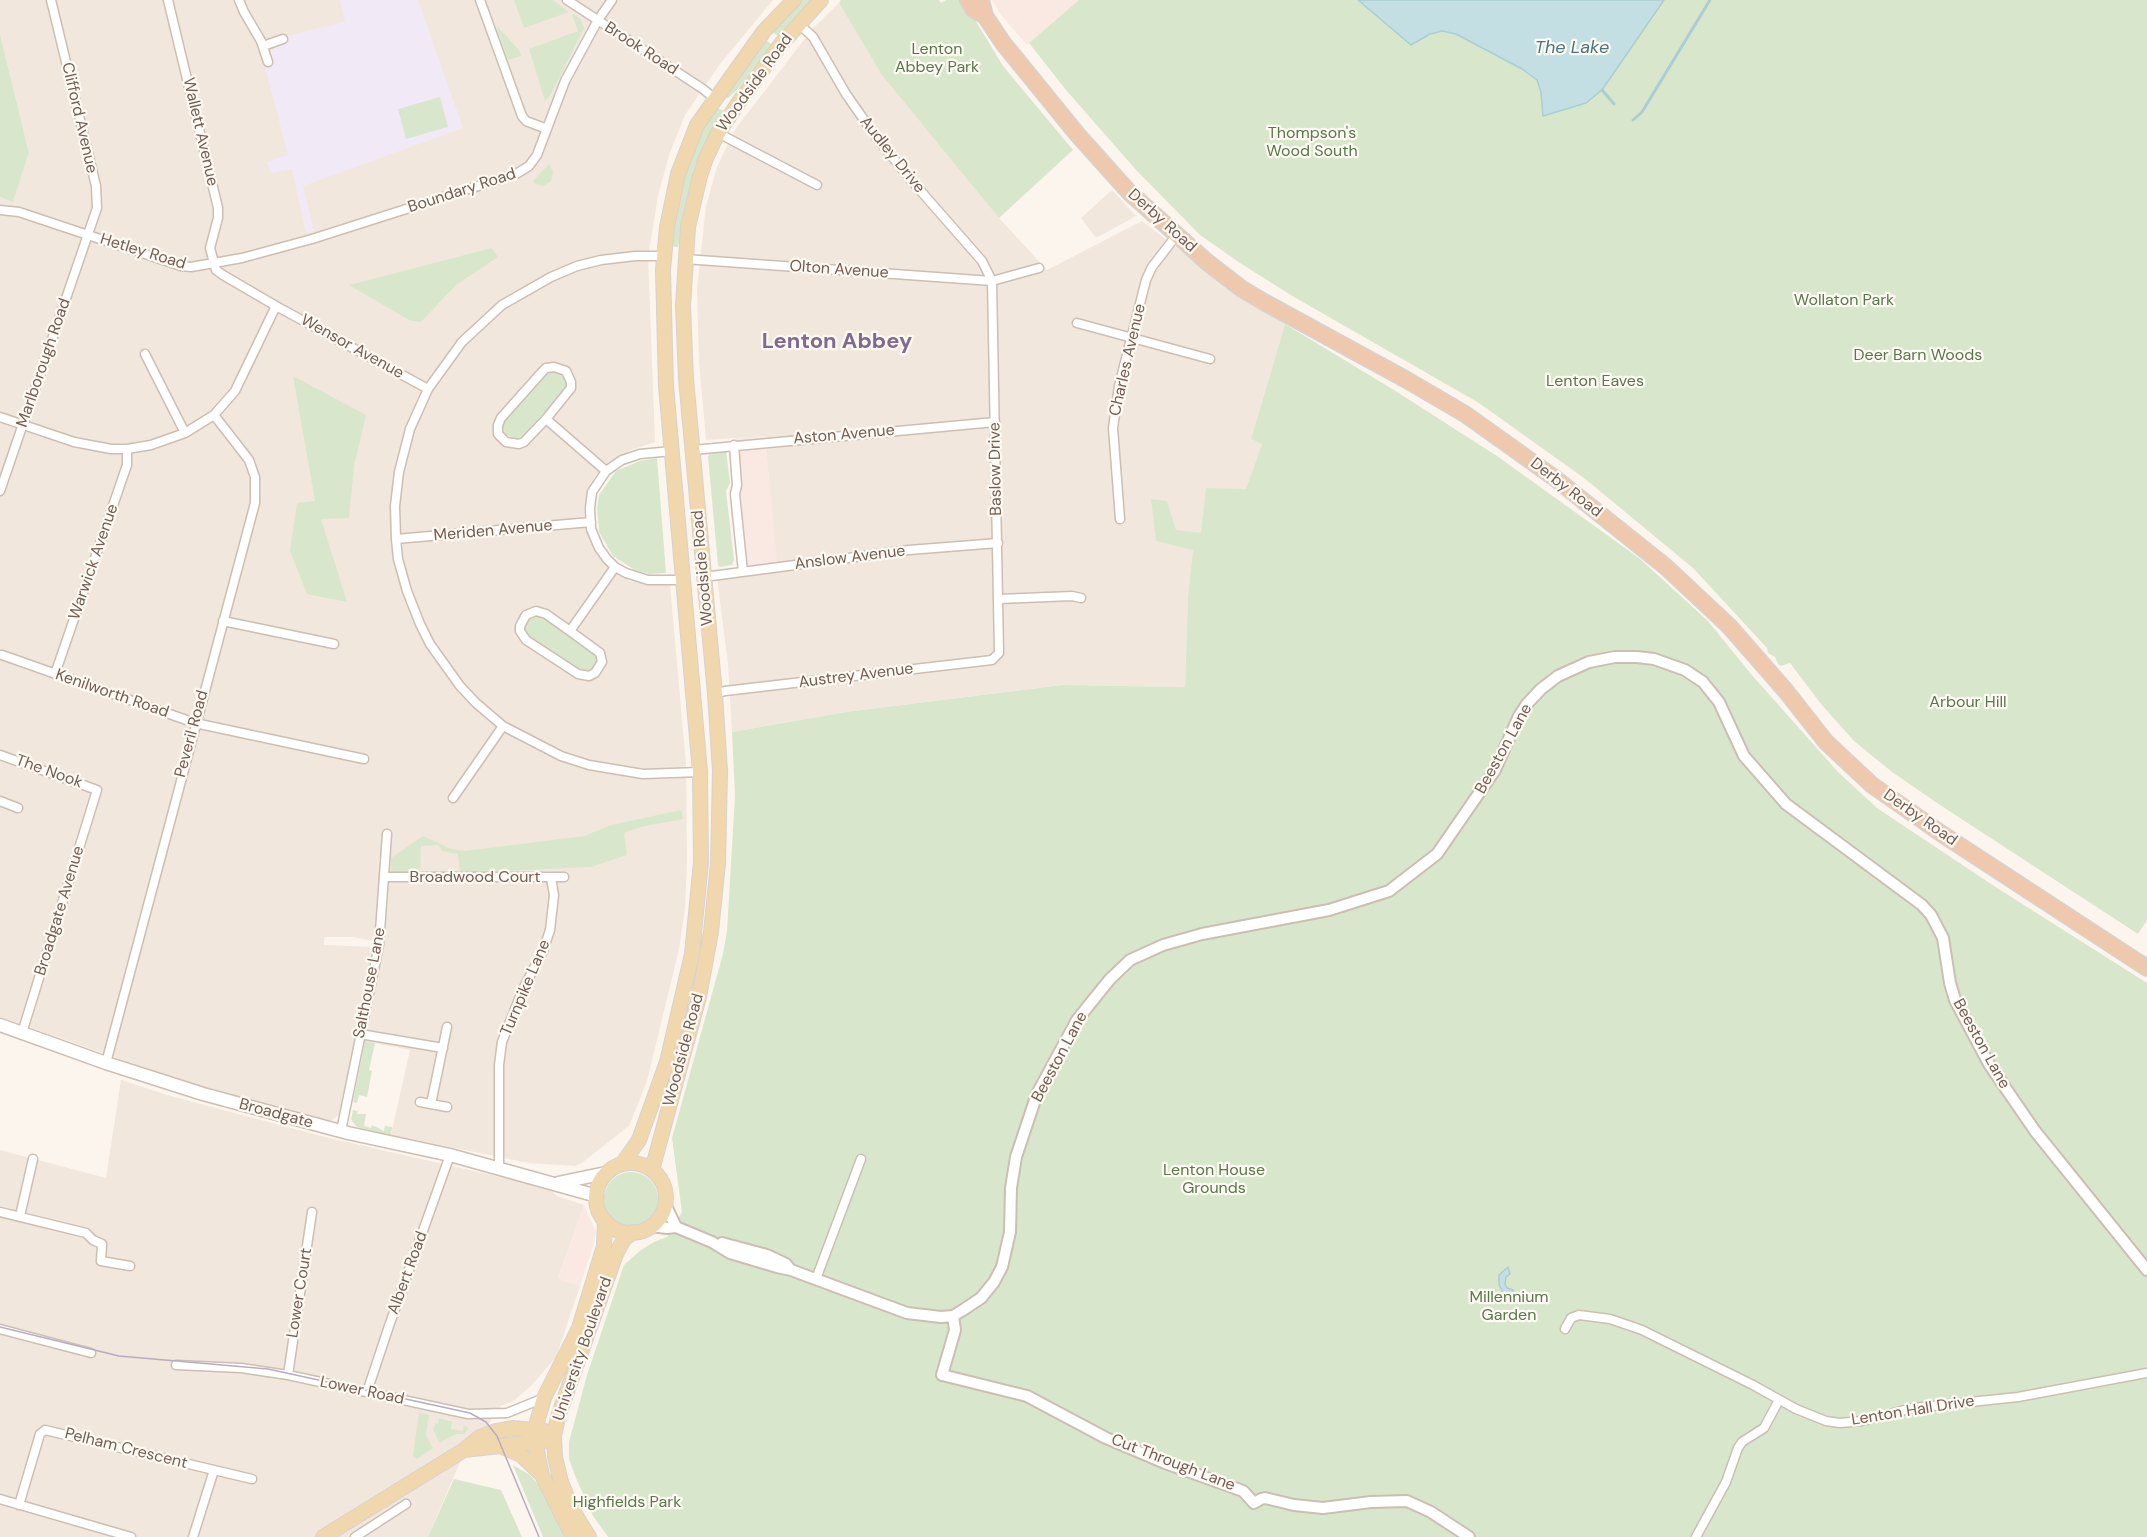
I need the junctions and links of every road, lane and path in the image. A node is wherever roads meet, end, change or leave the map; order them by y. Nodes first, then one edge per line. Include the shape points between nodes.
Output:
1 (51, 0) edge
2 (168, 0) edge
3 (239, 0) edge
4 (480, 0) edge
5 (567, 0) edge
6 (612, 0) edge
7 (794, 0) edge
8 (820, 0) edge
9 (968, 0) edge
10 (981, 0) edge
11 (985, 16) junction
12 (598, 20) junction
13 (799, 24) junction
14 (283, 39) dead end
15 (263, 46) junction
16 (268, 62) dead end
17 (715, 99) junction
18 (739, 102) junction
19 (547, 129) junction
20 (718, 134) junction
21 (817, 185) dead end
22 (0, 210) edge
23 (89, 235) junction
24 (1176, 236) junction
25 (664, 256) junction
26 (685, 259) junction
27 (214, 264) junction
28 (1039, 268) dead end
29 (992, 281) junction
30 (276, 306) junction
31 (1077, 323) dead end
32 (1131, 337) junction
33 (145, 354) dead end
34 (1210, 358) dead end
35 (428, 389) junction
36 (214, 415) junction
37 (0, 417) edge
38 (546, 419) junction
39 (995, 422) junction
40 (23, 425) junction
41 (185, 433) junction
42 (734, 446) junction
43 (127, 449) junction
44 (693, 450) junction
45 (672, 451) junction
46 (606, 471) junction
47 (0, 491) edge
48 (1118, 494) junction
49 (1108, 495) dead end
50 (1120, 519) dead end
51 (591, 522) junction
52 (396, 539) junction
53 (998, 543) junction
54 (615, 567) junction
55 (743, 572) junction
56 (704, 577) junction
57 (682, 580) junction
58 (1081, 598) dead end
59 (999, 599) junction
60 (223, 621) junction
61 (570, 631) junction
62 (334, 644) dead end
63 (2, 655) dead end
64 (998, 656) joint
65 (55, 674) junction
66 (715, 694) junction
67 (195, 723) junction
68 (503, 726) junction
69 (0, 755) edge
70 (364, 759) dead end
71 (720, 771) junction
72 (700, 772) junction
73 (97, 790) joint
74 (453, 798) dead end
75 (0, 802) edge
76 (18, 808) dead end
77 (387, 834) dead end
78 (385, 877) junction
79 (564, 877) dead end
80 (551, 878) junction
81 (2147, 968) edge
82 (0, 1025) edge
83 (447, 1027) dead end
84 (22, 1033) junction
85 (360, 1034) junction
86 (443, 1048) junction
87 (106, 1063) junction
88 (420, 1102) dead end
89 (431, 1104) junction
90 (447, 1107) dead end
91 (341, 1131) junction
92 (450, 1155) junction
93 (33, 1159) dead end
94 (861, 1160) dead end
95 (622, 1164) junction
96 (499, 1170) junction
97 (652, 1170) junction
98 (606, 1173) junction
99 (557, 1184) junction
100 (597, 1196) junction
101 (665, 1204) junction
102 (0, 1212) edge
103 (312, 1212) dead end
104 (20, 1216) junction
105 (604, 1220) junction
106 (651, 1226) junction
107 (676, 1227) junction
108 (633, 1232) junction
109 (712, 1242) junction
110 (130, 1266) dead end
111 (789, 1267) junction
112 (2147, 1270) edge
113 (816, 1279) junction
114 (953, 1316) junction
115 (0, 1329) edge
116 (1565, 1329) dead end
117 (91, 1353) dead end
118 (176, 1365) dead end
119 (2147, 1373) edge
120 (288, 1375) junction
121 (368, 1392) junction
122 (544, 1398) junction
123 (1779, 1400) junction
124 (536, 1435) junction
125 (554, 1436) junction
126 (500, 1446) junction
127 (464, 1450) junction
128 (214, 1470) junction
129 (542, 1474) junction
130 (252, 1479) dead end
131 (0, 1499) edge
132 (19, 1504) junction
133 (406, 1504) dead end
134 (131, 1537) edge
135 (193, 1537) edge
136 (322, 1537) edge
137 (355, 1537) edge
138 (573, 1537) edge
139 (589, 1537) edge
140 (1469, 1537) edge
141 (1696, 1537) edge

1 - 23 street, Clifford Avenue via 97,192
2 - 27 street, Wallett Avenue via 218,208 210,248
3 - 15 street
4 - 19 street via 522,116
5 - 12 street, Brook Road
6 - 12 street, Boundary Road
7 - 17 main road, Woodside Road via 764,31
8 - 13 main road, Woodside Road
9 - 11 highway, Derby Road via 973,9
10 - 11 highway, Derby Road
11 - 24 highway, Derby Road via 1107,169
12 - 17 street, Brook Road
12 - 19 street, Boundary Road via 565,81
13 - 18 main road, Woodside Road
13 - 29 street, Audley Drive via 813,37 876,136 982,261
14 - 15 street
15 - 16 street
17 - 18 main road
17 - 25 main road, Woodside Road via 684,154 674,189
18 - 20 main road, Woodside Road
19 - 27 street, Boundary Road via 537,155 516,174 312,239
20 - 21 street
20 - 26 main road, Woodside Road via 696,189
22 - 23 street, Hetley Road via 20,212
23 - 27 street, Hetley Road via 181,266
23 - 40 street, Marlborough Road
24 - 32 street, Charles Avenue via 1149,273
24 - 81 highway, Derby Road via 1242,289 1465,414 1556,479 1666,567 1730,626 1826,742 1872,785
25 - 35 street via 601,261 566,270 537,284 483,321 462,342
25 - 45 main road, Woodside Road via 666,386
26 - 29 street, Olton Avenue
26 - 44 main road, Woodside Road via 684,352
27 - 30 street via 223,276
28 - 29 street, Olton Avenue
29 - 39 street, Baslow Drive
30 - 35 street, Wensor Avenue
30 - 36 street via 235,391
31 - 32 street
32 - 34 street
32 - 48 street, Charles Avenue via 1114,419
33 - 41 street
35 - 52 street via 410,429 399,472
36 - 41 street
36 - 60 street, Peveril Road via 245,454 255,477 255,503
37 - 40 street
38 - 38 street via 519,444 506,442 498,434 501,418 546,368 554,367 566,371 571,388
38 - 46 street
39 - 42 street, Aston Avenue
39 - 53 street, Baslow Drive
40 - 43 street via 74,442
40 - 47 street, Marlborough Road
41 - 43 street
42 - 44 street, Aston Avenue
42 - 55 street
43 - 65 street, Warwick Avenue via 127,465
44 - 56 main road, Woodside Road
45 - 46 street via 640,454
45 - 57 main road, Woodside Road
46 - 51 street via 592,492
48 - 49 street
48 - 50 street, Charles Avenue
51 - 52 street, Meriden Avenue
51 - 54 street via 599,548
52 - 68 street via 407,591 430,644 460,686
53 - 55 street, Anslow Avenue via 909,550
53 - 59 street, Baslow Drive
54 - 57 street via 648,580
54 - 61 street
55 - 56 street, Anslow Avenue
56 - 57 main road
56 - 66 main road, Woodside Road
57 - 72 main road, Woodside Road
58 - 59 street
59 - 64 street, Baslow Drive
60 - 62 street
60 - 67 street, Peveril Road
61 - 61 street via 600,652 602,662 595,673 578,674 526,640 520,626 526,615 536,611
63 - 65 street, Kenilworth Road
64 - 66 street, Austrey Avenue via 992,660
65 - 67 street, Kenilworth Road
66 - 71 main road, Woodside Road
67 - 70 street, Kenilworth Road
67 - 87 street, Peveril Road
68 - 72 street via 561,756 589,765 643,774
68 - 74 street
69 - 73 street, The Nook
71 - 72 main road
71 - 97 main road, Woodside Road via 718,863 711,932 699,997
72 - 95 main road, Woodside Road via 701,862 692,954 667,1062 639,1140
73 - 84 street, Broadgate Avenue
75 - 76 street
77 - 78 street, Salthouse Lane
78 - 80 street, Broadwood Court
78 - 85 street, Salthouse Lane via 379,945
79 - 80 street, Broadwood Court
80 - 96 street, Turnpike Lane via 554,895 550,930 502,1042
82 - 84 main road, Broadgate
83 - 86 street
84 - 87 main road, Broadgate
85 - 86 street
85 - 91 street, Salthouse Lane
86 - 89 street
87 - 91 main road, Broadgate via 202,1094
88 - 89 street
89 - 90 street
91 - 92 main road, Broadgate
92 - 96 main road, Broadgate
92 - 121 street, Albert Road
93 - 104 street
94 - 113 street
95 - 97 main road via 638,1163
95 - 98 main road
96 - 99 main road, Broadgate
97 - 101 main road via 663,1183
98 - 99 main road
98 - 100 main road
99 - 100 main road, Broadgate
100 - 105 main road
101 - 106 main road
101 - 107 street
102 - 104 street
103 - 120 street, Lower Court
104 - 110 street via 86,1233 102,1244 101,1261
105 - 108 main road via 619,1230
105 - 122 main road, University Boulevard via 604,1246 579,1328
106 - 107 street
106 - 108 main road
107 - 109 street
108 - 125 main road, University Boulevard via 616,1254
109 - 111 street via 766,1255
109 - 111 street via 777,1268
111 - 113 street
112 - 114 street, Beeston Lane via 2039,1136 1989,1064 1955,1000 1943,938 1931,915 1786,804 1744,756 1719,702 1704,682 1654,659 1615,657 1575,667 1541,689 1519,716 1495,770 1437,854 1389,891 1329,910 1163,945 1130,960 1110,978 1077,1020 1037,1094 1017,1157 1011,1188 1010,1232 1002,1267 981,1298
113 - 114 street via 908,1313
114 - 140 street, Cut Through Lane via 955,1330 942,1375 1027,1396 1116,1442 1243,1491 1254,1503 1265,1498 1323,1508 1407,1501
115 - 117 street
116 - 123 street, Lenton Hall Drive via 1571,1318 1579,1315 1610,1319 1642,1330
118 - 120 street, Lower Road
119 - 123 street, Lenton Hall Drive via 2018,1397 1913,1408 1840,1423 1826,1421
120 - 121 street, Lower Road
121 - 122 street, Lower Road via 468,1414 507,1413
122 - 124 main road, University Boulevard
123 - 141 street via 1764,1428 1738,1448 1726,1482
124 - 125 main road via 544,1441
124 - 126 main road
124 - 127 main road via 512,1428 496,1431 480,1437
124 - 129 main road, University Boulevard
125 - 139 main road, University Boulevard via 561,1482
126 - 127 main road
126 - 129 main road via 522,1455
127 - 136 main road
128 - 130 street, Pelham Crescent
128 - 132 street, Pelham Crescent via 45,1430 40,1434
128 - 135 street
129 - 138 main road, University Boulevard
131 - 132 street
132 - 134 street
133 - 137 street

